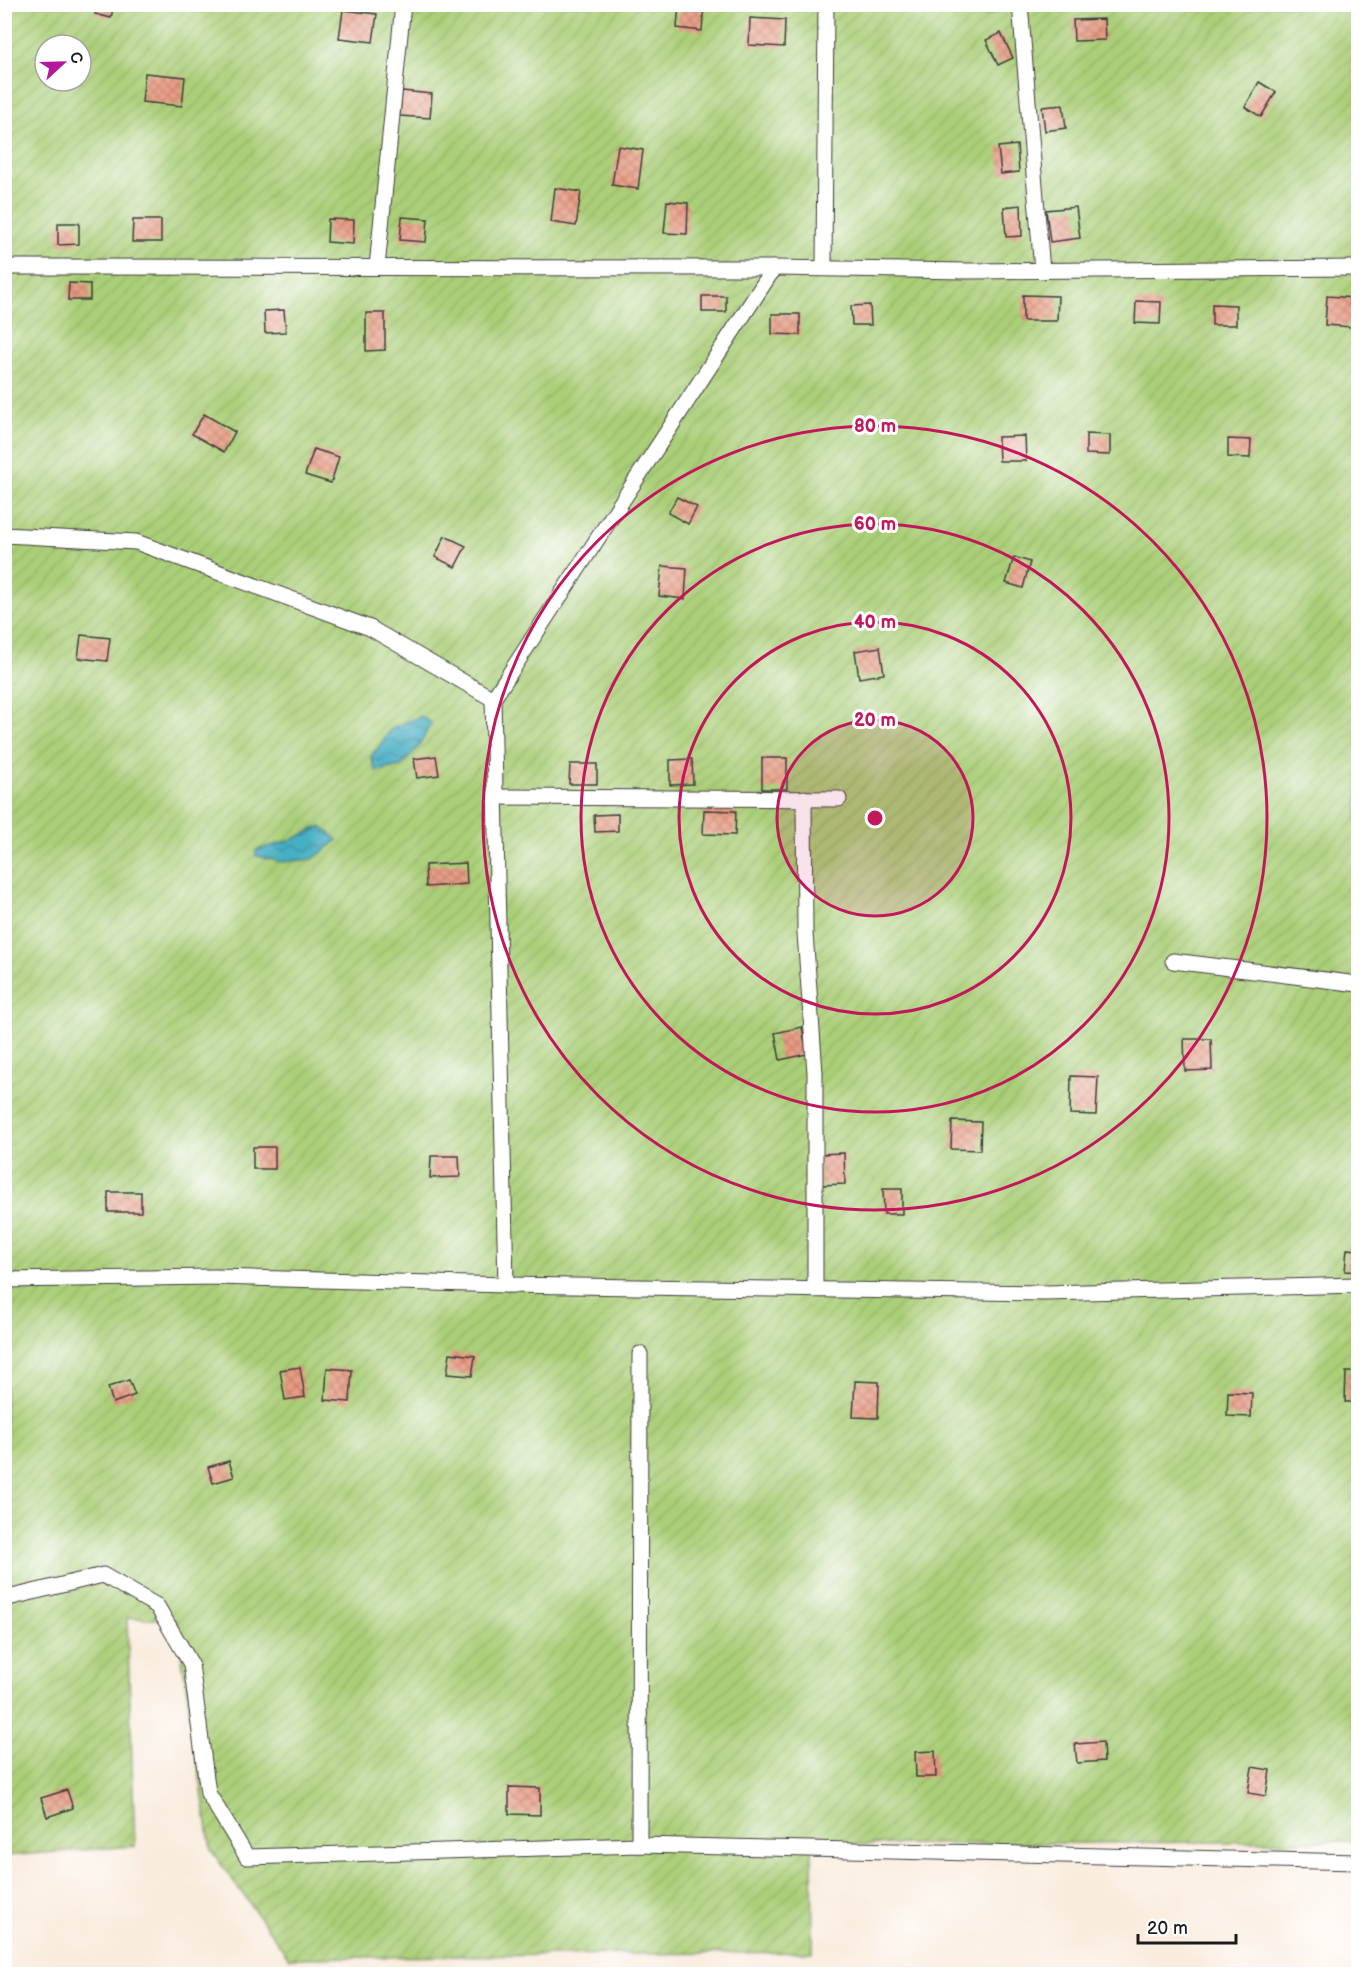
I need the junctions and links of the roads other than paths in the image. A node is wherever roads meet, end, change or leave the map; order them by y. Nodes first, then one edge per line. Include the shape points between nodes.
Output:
1 (403, 4) edge
2 (826, 4) edge
3 (1020, 4) edge
4 (4, 267) edge
5 (376, 267) junction
6 (774, 268) junction
7 (825, 268) junction
8 (1359, 268) edge
9 (1042, 271) junction
10 (4, 535) edge
11 (493, 699) junction
12 (495, 797) junction
13 (804, 798) junction
14 (839, 799) dead end
15 (1173, 961) dead end
16 (1359, 984) edge
17 (4, 1280) edge
18 (1359, 1285) edge
19 (506, 1286) junction
20 (815, 1290) junction
21 (640, 1354) dead end
22 (4, 1599) edge
23 (639, 1845) junction
24 (1359, 1862) edge

1 - 5 lane
2 - 7 lane
3 - 9 lane
4 - 5 lane
5 - 6 lane
6 - 7 lane
6 - 11 lane
7 - 9 lane
8 - 9 lane
10 - 11 lane via 136,542 370,628
11 - 12 lane
12 - 13 lane
12 - 19 lane
13 - 14 lane
13 - 20 lane via 804,933 815,1073
15 - 16 lane
17 - 19 lane via 215,1277
18 - 20 lane via 1046,1293
19 - 20 lane
21 - 23 lane
22 - 23 lane via 103,1575 157,1606 191,1664 208,1793 248,1857
23 - 24 lane

